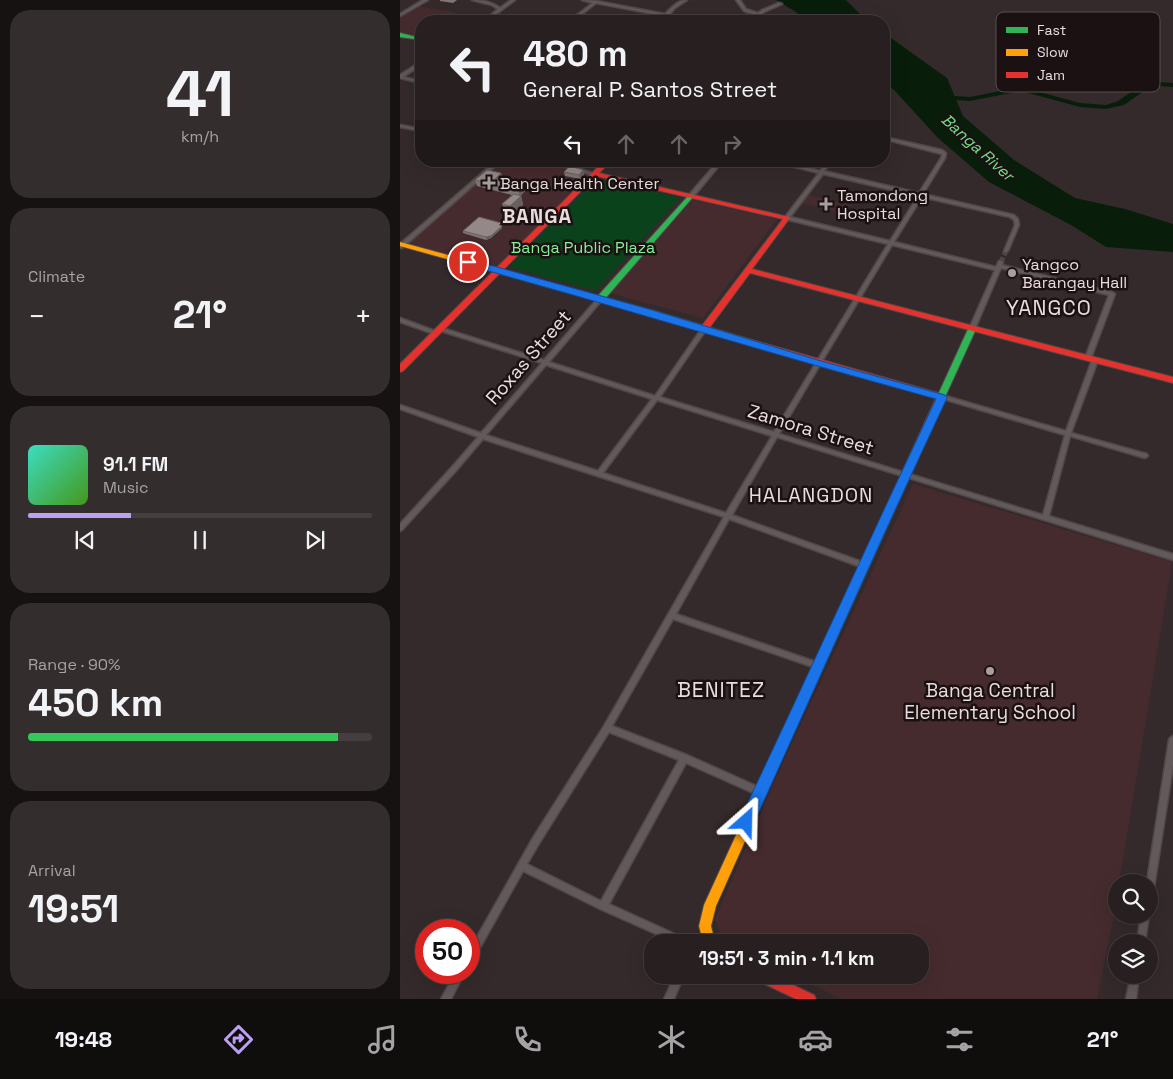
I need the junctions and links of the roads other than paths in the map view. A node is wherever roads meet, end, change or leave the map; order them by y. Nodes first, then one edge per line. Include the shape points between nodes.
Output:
1 (474, 0) edge
2 (513, 0) edge
3 (584, 0) edge
4 (685, 0) edge
5 (738, 0) edge
6 (416, 1) edge
7 (424, 1) edge
8 (596, 2) junction
9 (780, 4) dead end
10 (500, 9) junction
11 (758, 14) joint
12 (400, 15) edge
13 (494, 15) edge
14 (579, 15) edge
15 (662, 15) edge
16 (668, 15) edge
17 (400, 35) edge
18 (415, 39) edge
19 (415, 67) edge
20 (400, 77) edge
21 (415, 81) edge
22 (400, 126) edge
23 (415, 129) edge
24 (890, 140) edge
25 (492, 167) edge
26 (569, 167) edge
27 (602, 167) edge
28 (715, 167) edge
29 (800, 167) edge
30 (826, 167) edge
31 (822, 172) junction
32 (594, 174) junction
33 (920, 195) junction
34 (690, 196) junction
35 (786, 218) junction
36 (891, 243) junction
37 (401, 245) edge
38 (1006, 251) tunnel mouth
39 (1000, 266) junction
40 (748, 270) junction
41 (500, 271) junction
42 (600, 299) junction
43 (858, 299) junction
44 (400, 320) edge
45 (704, 329) junction
46 (972, 329) junction
47 (438, 331) junction
48 (1091, 359) junction
49 (544, 362) junction
50 (818, 363) junction
51 (400, 369) edge
52 (1173, 380) edge
53 (656, 398) junction
54 (942, 398) junction
55 (400, 407) edge
56 (778, 434) junction
57 (1068, 434) junction
58 (482, 436) junction
59 (1145, 456) dead end
60 (599, 474) junction
61 (907, 474) junction
62 (400, 515) edge
63 (728, 516) junction
64 (1046, 517) junction
65 (408, 518) junction
66 (400, 528) edge
67 (1173, 557) edge
68 (863, 565) junction
69 (672, 616) junction
70 (819, 666) junction
71 (607, 728) junction
72 (1173, 740) edge
73 (684, 758) junction
74 (760, 792) junction
75 (522, 866) junction
76 (1152, 874) edge
77 (603, 906) junction
78 (665, 934) edge
79 (706, 934) edge
80 (480, 940) edge
81 (454, 984) edge
82 (676, 984) edge
83 (778, 984) edge
84 (1134, 984) edge
85 (446, 999) edge
86 (669, 999) edge
87 (810, 999) edge
88 (1131, 999) edge

1 - 10 street
2 - 10 street
3 - 8 street
4 - 16 street
5 - 11 street via 745,10
6 - 7 street
7 - 12 street
8 - 14 street
8 - 15 street
9 - 11 street
10 - 13 street
17 - 18 main road
19 - 20 street
20 - 21 street
22 - 23 street
24 - 33 street via 944,153
25 - 37 street
26 - 32 street
27 - 32 main road
28 - 34 street, Roxas Street
29 - 31 street
30 - 31 street
31 - 33 street
31 - 35 street
32 - 34 main road
32 - 41 main road
33 - 36 street
33 - 38 street via 1012,216 1016,224
34 - 35 main road
34 - 42 main road, Roxas Street
35 - 36 street
35 - 40 main road
36 - 39 street
36 - 43 street
37 - 41 main road
39 - 46 street
39 - 48 street via 1112,294
40 - 43 main road
40 - 45 main road
41 - 42 main road
41 - 47 main road
42 - 45 main road
42 - 49 street, Roxas Street
43 - 46 main road
43 - 50 street
44 - 47 street, Zamora Street
45 - 50 main road
45 - 53 street
46 - 48 main road
46 - 54 main road
47 - 49 street, Zamora Street
47 - 51 main road
48 - 52 main road
48 - 57 street
49 - 53 street, Zamora Street
49 - 58 street, Roxas Street
50 - 54 main road
50 - 56 street
53 - 56 street, Zamora Street
53 - 60 street
54 - 57 street
54 - 61 main road
55 - 58 street
56 - 61 street, Zamora Street
56 - 63 street
57 - 59 street
57 - 64 street
58 - 60 street
58 - 65 street, Roxas Street
60 - 63 street
61 - 64 street, Zamora Street
61 - 68 main road
62 - 65 street
63 - 68 street
63 - 69 street
64 - 67 street, Zamora Street
65 - 66 street, Roxas Street
68 - 70 main road
69 - 70 street
69 - 71 street
70 - 74 main road
71 - 73 street
71 - 75 street
72 - 76 street
73 - 74 street
73 - 77 street
74 - 79 main road via 707,911 704,927
75 - 77 street
75 - 80 street
77 - 78 street
81 - 85 street
82 - 86 street
83 - 87 main road
84 - 88 street

